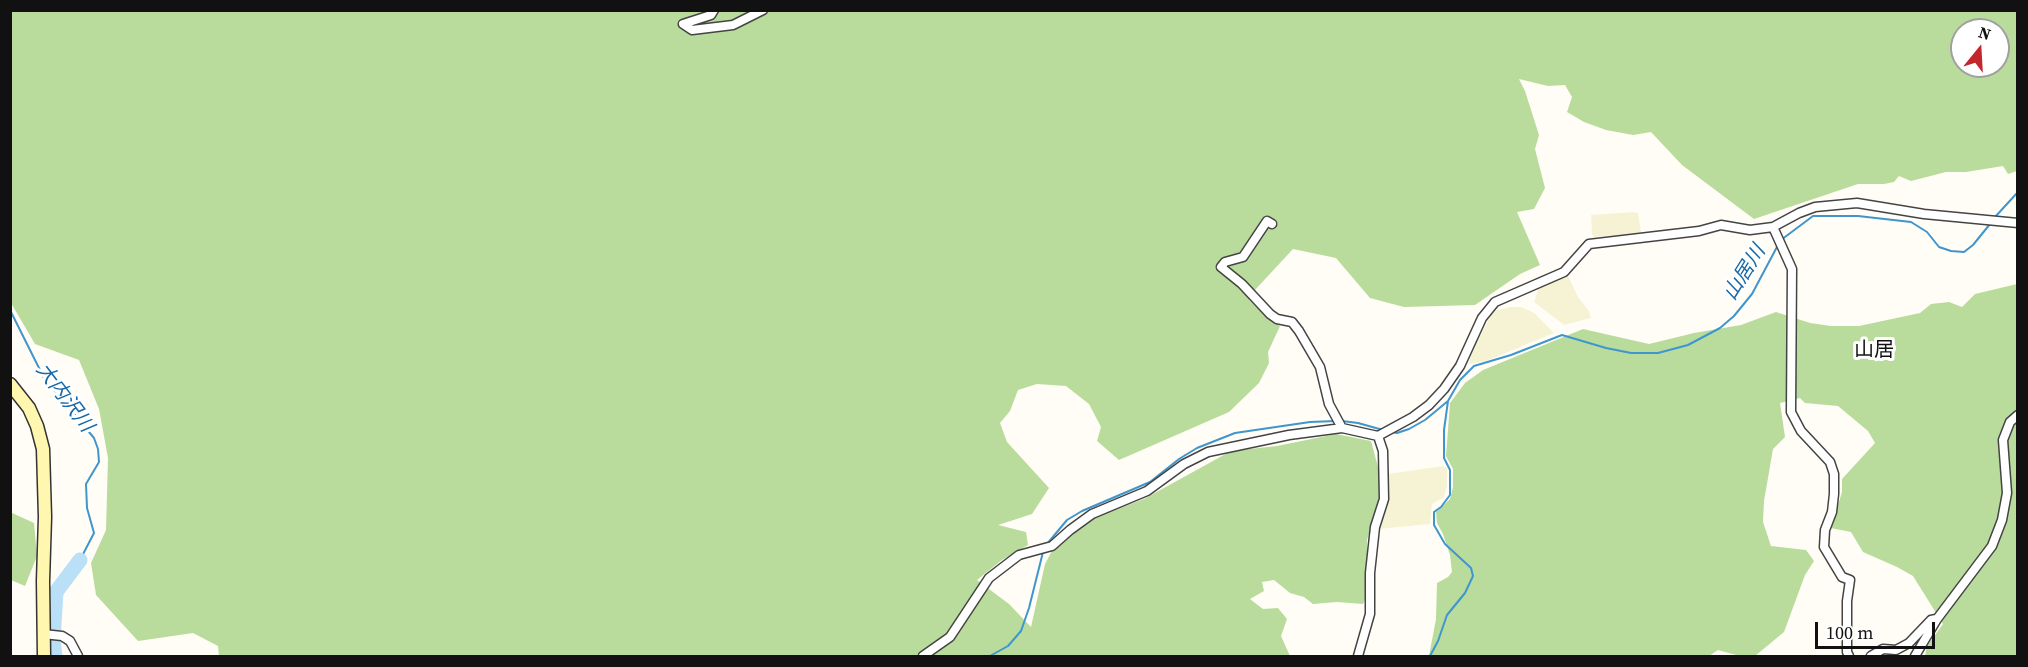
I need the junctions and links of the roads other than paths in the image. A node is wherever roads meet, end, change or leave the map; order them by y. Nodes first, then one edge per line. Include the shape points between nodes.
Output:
1 (714, 10) edge
2 (763, 10) edge
3 (2018, 223) edge
4 (1272, 224) dead end
5 (1773, 227) junction
6 (10, 384) edge
7 (2018, 415) edge
8 (1342, 428) junction
9 (1378, 436) junction
10 (1937, 618) junction
11 (43, 634) junction
12 (44, 657) edge
13 (78, 657) edge
14 (923, 657) edge
15 (1358, 657) edge
16 (1849, 657) edge
17 (1870, 657) edge
18 (1915, 657) edge

1 - 2 street via 711,15 683,24 692,30 733,25
3 - 5 street via 1857,203 1815,207
4 - 8 street via 1267,221 1243,257 1221,267 1270,314 1292,322 1299,331 1320,367 1329,404
5 - 9 street via 1750,230 1720,225 1589,244 1563,272 1495,302 1482,318 1460,366 1444,389 1429,405
5 - 16 street via 1792,269 1791,412 1801,431 1830,462 1834,474 1832,512 1824,547 1842,577 1850,580
6 - 11 main road via 29,408 43,449
7 - 10 street via 2010,422 2003,440 2007,493 1992,546
8 - 9 street
8 - 14 street via 1208,452 1147,491 1092,514 1052,546 1019,555 989,578 950,637
9 - 15 street via 1383,451 1384,499 1375,527 1370,614
10 - 17 street via 1909,643 1896,650 1883,649
10 - 18 street
11 - 12 main road
11 - 13 street via 70,641

